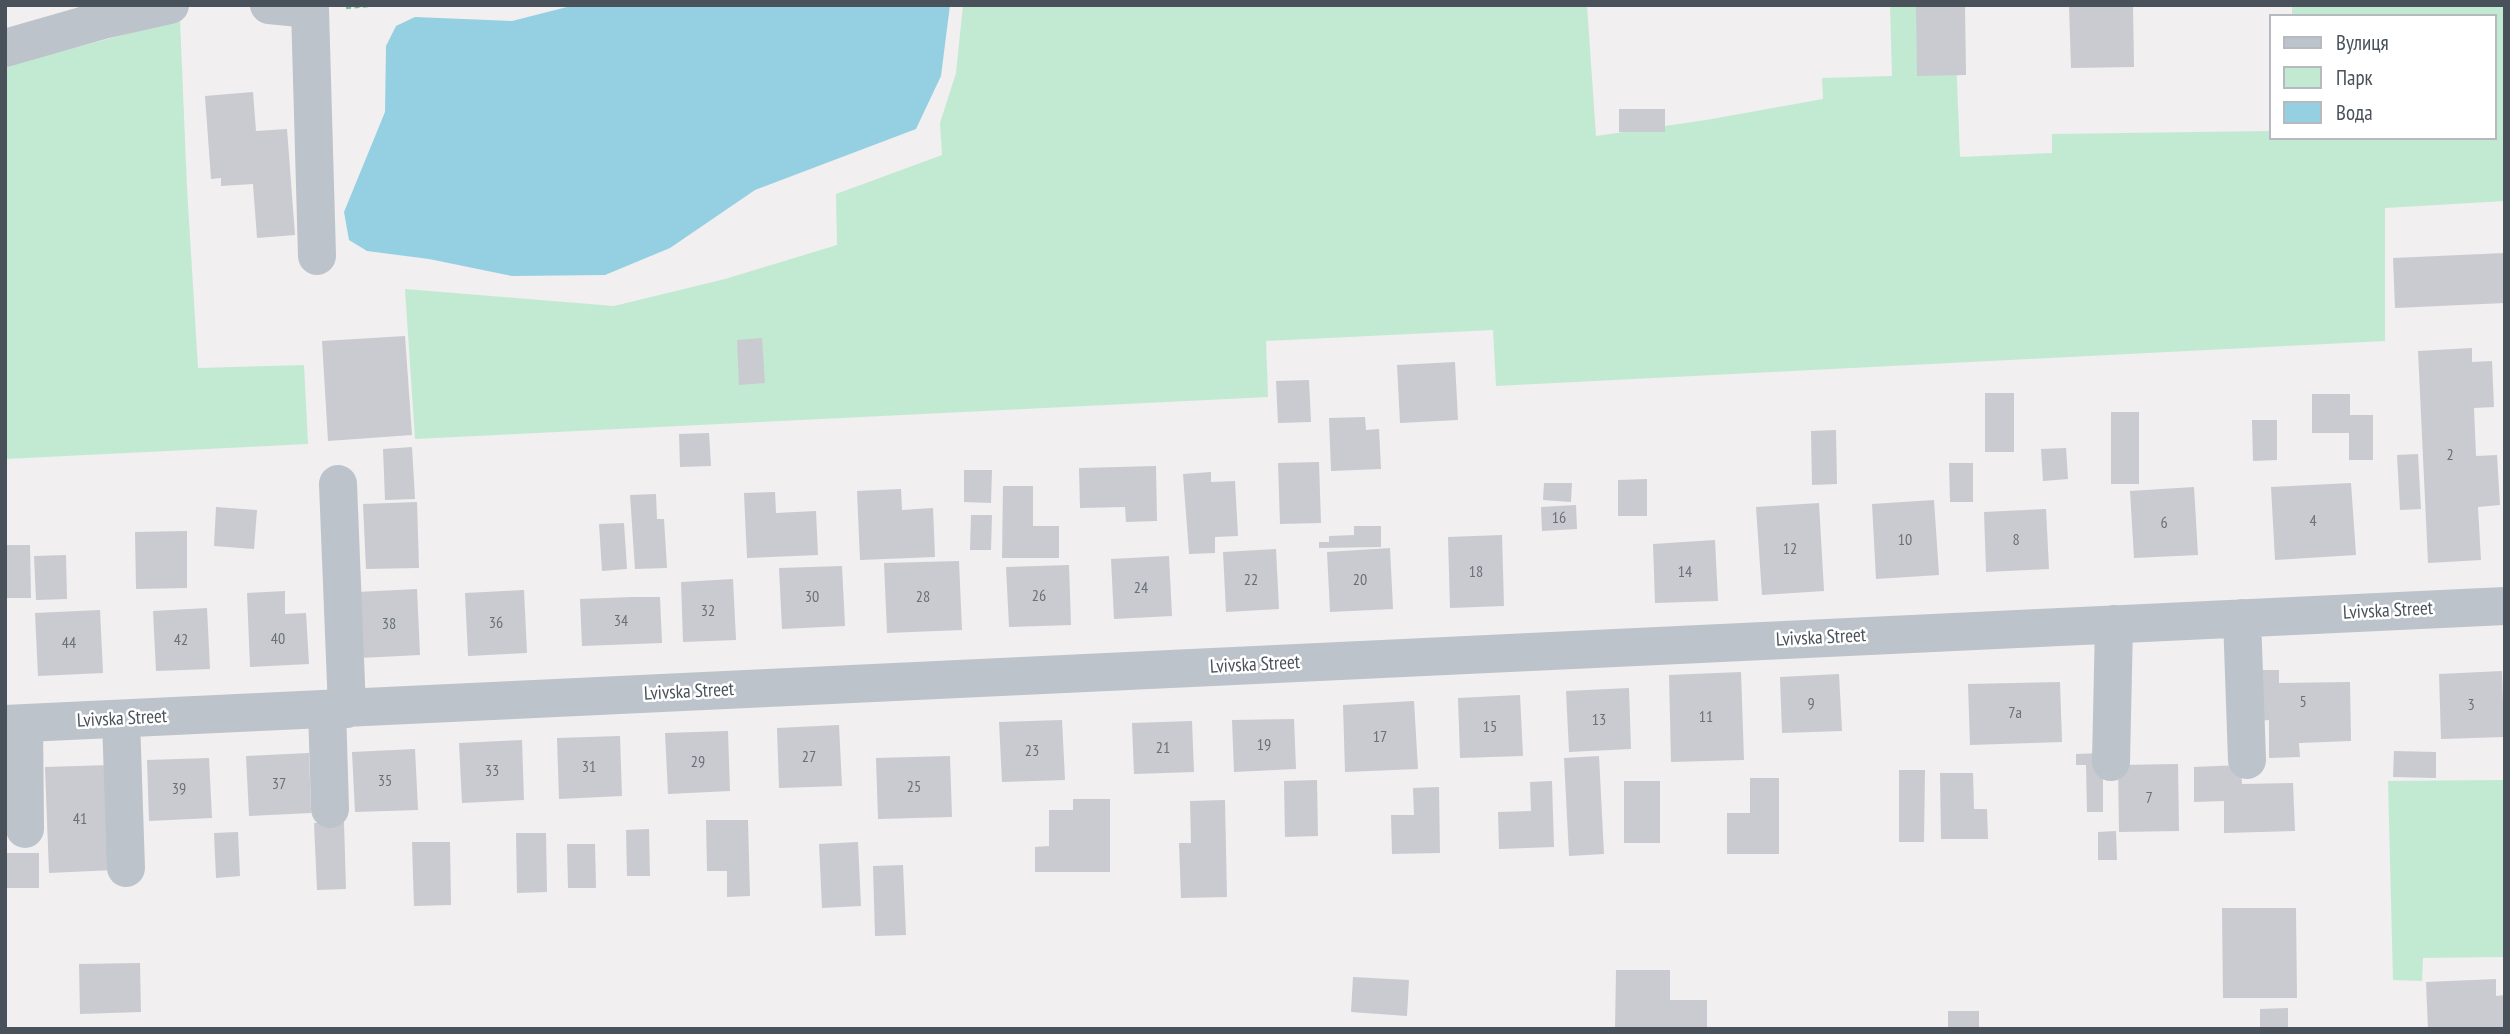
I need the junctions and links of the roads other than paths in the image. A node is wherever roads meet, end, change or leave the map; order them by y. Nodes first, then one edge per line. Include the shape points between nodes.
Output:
1 (170, 5) edge
2 (269, 5) edge
3 (5, 48) edge
4 (317, 256) dead end
5 (338, 484) dead end
6 (2505, 606) edge
7 (2242, 618) junction
8 (2114, 624) junction
9 (337, 709) junction
10 (121, 719) junction
11 (14, 724) edge
12 (2247, 760) dead end
13 (2111, 762) dead end
14 (330, 809) dead end
15 (25, 829) dead end
16 (126, 868) dead end

1 - 3 street
2 - 4 street via 310,9
5 - 9 street
6 - 7 street, Lvivska Street
7 - 8 street, Lvivska Street
7 - 12 street
8 - 9 street, Lvivska Street
8 - 13 street
9 - 10 street, Lvivska Street
9 - 14 street
10 - 11 street, Lvivska Street
10 - 16 street
11 - 15 street

